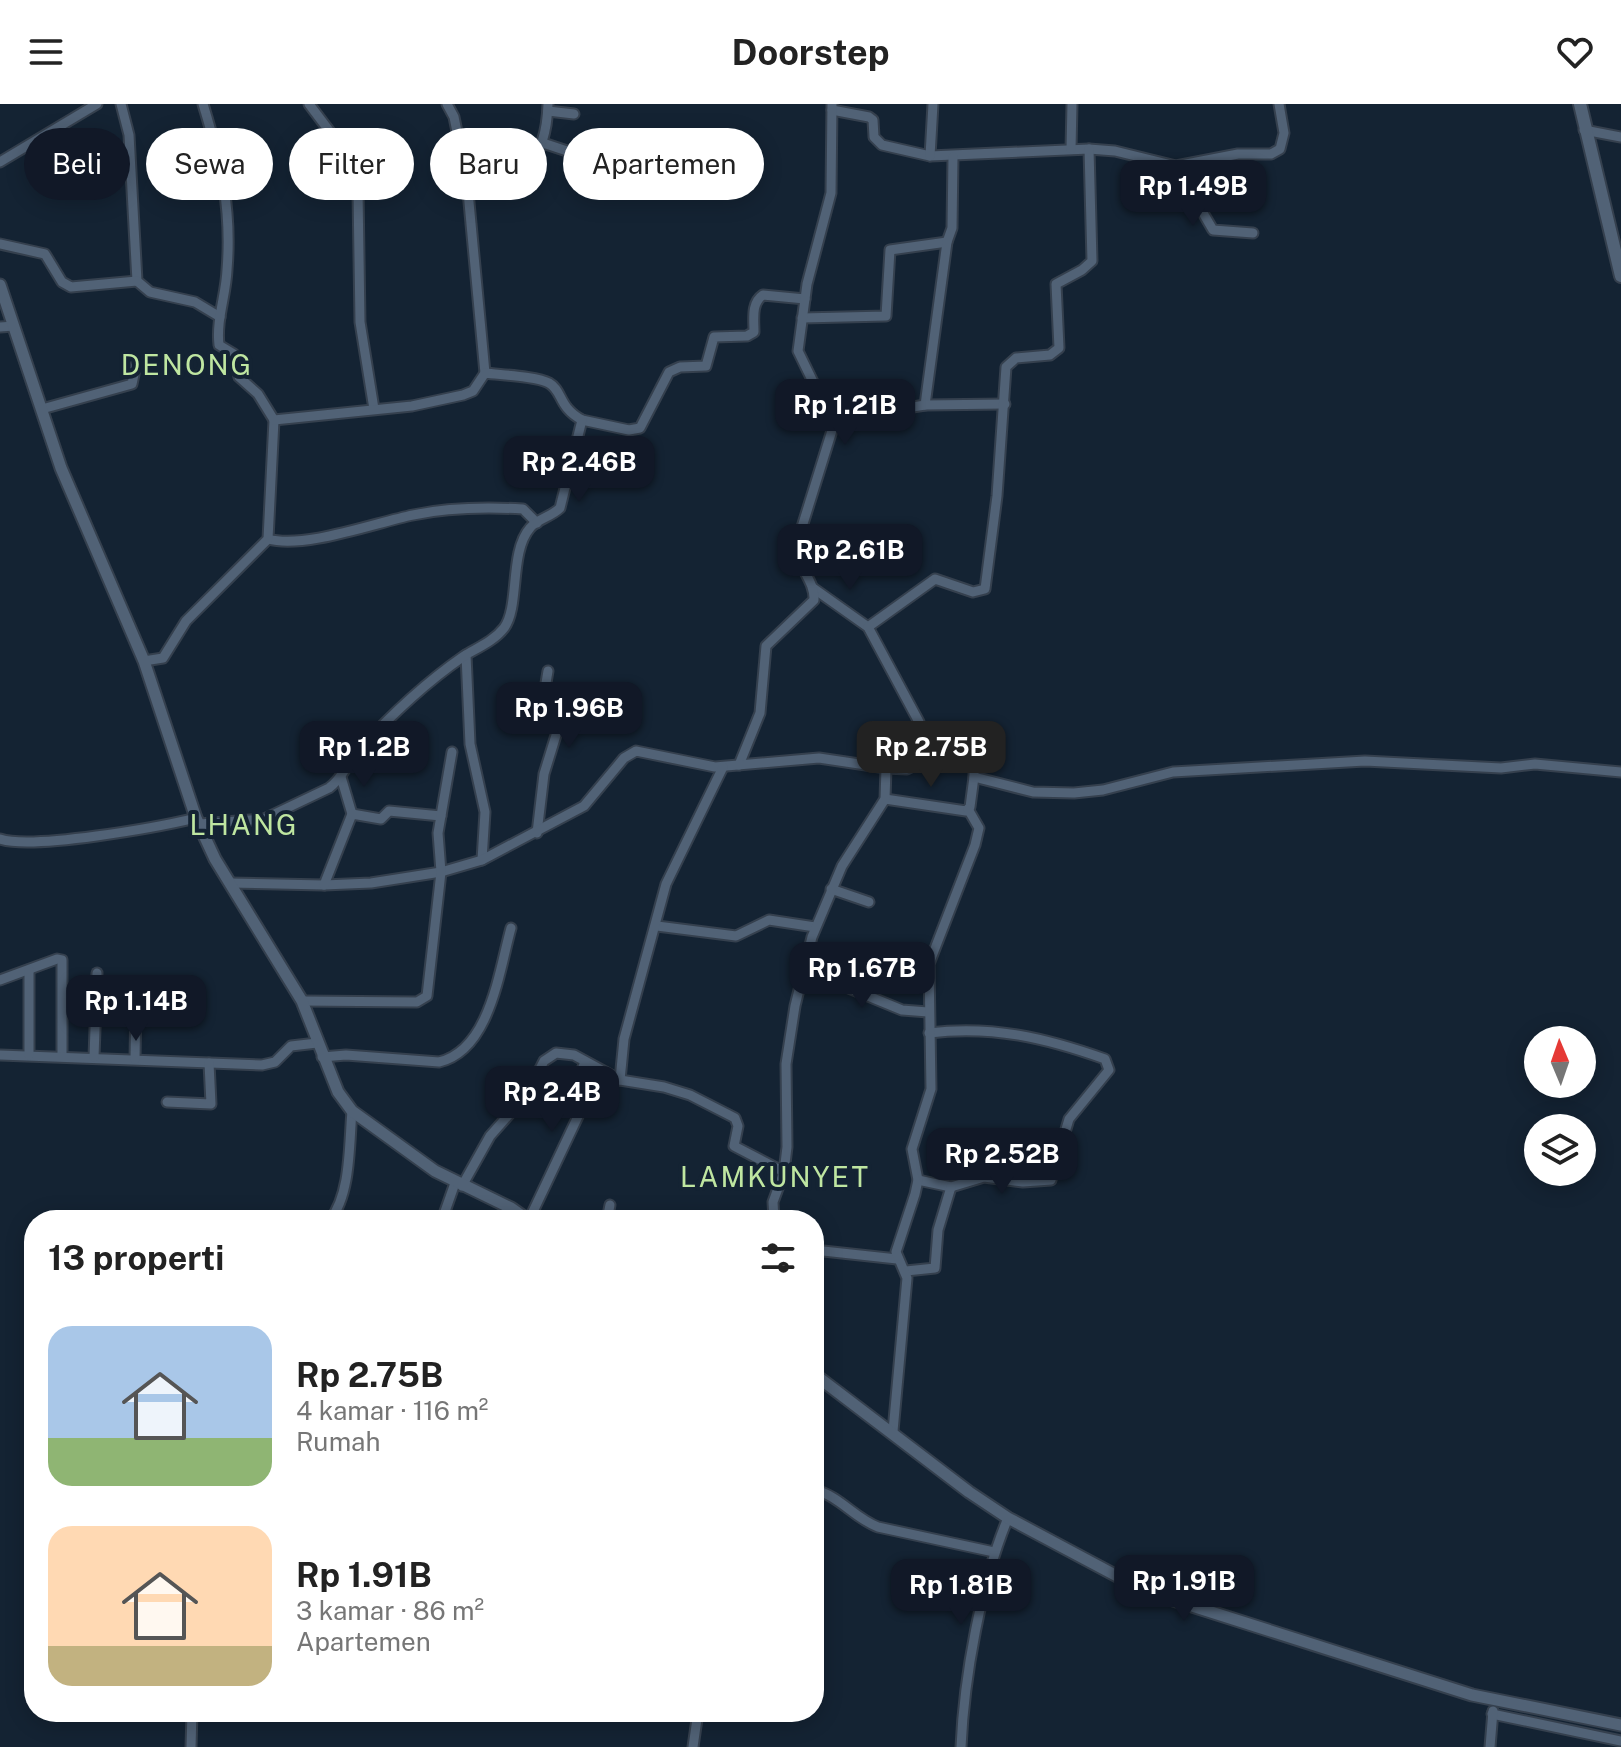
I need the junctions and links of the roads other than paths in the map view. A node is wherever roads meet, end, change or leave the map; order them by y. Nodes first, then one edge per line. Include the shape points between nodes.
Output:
1 (97, 104) edge
2 (121, 104) edge
3 (203, 104) edge
4 (309, 104) edge
5 (447, 104) edge
6 (933, 104) edge
7 (1072, 104) edge
8 (1279, 104) edge
9 (1580, 104) edge
10 (832, 107) edge
11 (548, 108) edge
12 (574, 114) dead end
13 (456, 128) edge
14 (545, 128) edge
15 (1584, 130) junction
16 (1621, 137) edge
17 (1071, 149) junction
18 (1089, 149) junction
19 (930, 156) junction
20 (953, 157) junction
21 (0, 162) edge
22 (1192, 164) junction
23 (469, 200) edge
24 (1253, 233) dead end
25 (947, 242) junction
26 (0, 244) edge
27 (1621, 276) edge
28 (137, 281) junction
29 (0, 285) edge
30 (805, 299) junction
31 (220, 317) junction
32 (802, 318) junction
33 (14, 326) junction
34 (0, 327) edge
35 (136, 365) dead end
36 (485, 373) junction
37 (1005, 404) junction
38 (925, 405) junction
39 (42, 409) junction
40 (374, 409) junction
41 (274, 420) junction
42 (582, 420) junction
43 (834, 420) junction
44 (537, 523) junction
45 (268, 539) junction
46 (813, 588) junction
47 (868, 627) junction
48 (466, 655) junction
49 (144, 661) junction
50 (548, 671) dead end
51 (452, 752) dead end
52 (924, 760) junction
53 (739, 765) junction
54 (723, 767) junction
55 (886, 768) junction
56 (1621, 772) edge
57 (341, 777) junction
58 (974, 777) junction
59 (885, 799) junction
60 (968, 809) junction
61 (352, 814) junction
62 (441, 816) junction
63 (198, 821) junction
64 (537, 833) junction
65 (0, 839) edge
66 (482, 860) junction
67 (441, 872) junction
68 (230, 883) junction
69 (324, 885) junction
70 (831, 889) junction
71 (869, 902) dead end
72 (657, 926) junction
73 (815, 927) junction
74 (511, 928) dead end
75 (29, 970) junction
76 (805, 970) junction
77 (97, 973) dead end
78 (0, 980) edge
79 (136, 998) dead end
80 (302, 1001) junction
81 (928, 1012) junction
82 (929, 1033) junction
83 (317, 1043) junction
84 (0, 1055) edge
85 (29, 1055) junction
86 (62, 1056) junction
87 (94, 1057) junction
88 (322, 1057) junction
89 (135, 1059) junction
90 (585, 1062) junction
91 (209, 1063) junction
92 (620, 1080) junction
93 (167, 1102) dead end
94 (352, 1111) junction
95 (784, 1172) junction
96 (918, 1180) junction
97 (458, 1184) junction
98 (951, 1187) junction
99 (610, 1205) dead end
100 (337, 1210) edge
101 (446, 1210) edge
102 (514, 1210) edge
103 (533, 1210) edge
104 (609, 1210) edge
105 (773, 1210) edge
106 (824, 1251) edge
107 (897, 1259) junction
108 (906, 1271) junction
109 (824, 1381) edge
110 (893, 1431) junction
111 (824, 1493) edge
112 (1008, 1518) junction
113 (994, 1552) junction
114 (1494, 1707) junction
115 (192, 1722) edge
116 (697, 1722) edge
117 (1621, 1725) edge
118 (1621, 1741) edge
119 (191, 1747) edge
120 (693, 1747) edge
121 (961, 1747) edge
122 (1490, 1747) edge

1 - 21 street
2 - 28 street via 129,135
3 - 31 street via 229,213
4 - 40 street via 346,153 358,192 360,322
5 - 13 street
6 - 19 street
7 - 17 street
8 - 22 street via 1284,133 1280,149
9 - 15 main road
10 - 19 street via 873,120 874,137 882,145
10 - 30 street via 831,193
11 - 12 street
11 - 14 street
15 - 16 street
15 - 27 main road
17 - 18 street
17 - 20 street
18 - 22 street via 1176,166
18 - 37 street via 1092,261 1056,284 1059,348 1050,355 1010,361
19 - 20 street
20 - 25 street via 952,228
22 - 24 street via 1192,194 1213,230
23 - 36 street
25 - 32 street via 890,250 886,316
25 - 38 street
26 - 28 street via 45,254 71,287
28 - 31 street via 150,292 195,302
29 - 33 street
30 - 32 street
30 - 42 street via 758,298 754,332 714,337 706,366 669,372 640,428
31 - 41 street via 219,345 234,354 239,377 258,394
32 - 43 street via 800,359 815,386 818,406
33 - 34 street
33 - 39 street
35 - 39 street via 132,384
36 - 40 street via 473,391 463,395
36 - 42 street via 546,381 563,408
37 - 38 street
37 - 47 street via 985,589 973,592 935,579
38 - 43 street
39 - 49 street via 67,483
40 - 41 street
41 - 45 street
42 - 44 street via 560,508
43 - 46 street via 797,543 799,564
44 - 45 street via 523,509 485,507 413,515 291,542
44 - 48 street via 520,551 506,624
45 - 49 street via 186,621 163,658
46 - 47 street
46 - 53 street via 811,606 766,646 760,713
47 - 52 street via 919,722
48 - 57 street via 390,716
48 - 66 street via 470,744 485,812
49 - 63 street
50 - 64 street via 542,707 561,719 544,774
51 - 62 street
52 - 55 street via 911,768
52 - 58 street via 970,758
53 - 54 street
53 - 55 street via 819,758
54 - 64 street via 636,751 584,806
54 - 72 street via 671,869
55 - 59 street
56 - 58 street via 1535,764 1501,768 1365,761 1173,772 1074,793 1033,792
57 - 61 street
57 - 63 street via 264,819
58 - 60 street
59 - 60 street
59 - 70 street
60 - 81 street via 979,828 929,964
61 - 62 street via 381,819 389,811
61 - 69 street
62 - 67 street
63 - 65 street via 90,836
63 - 68 street
64 - 66 street
66 - 67 street
67 - 69 street
67 - 80 street via 426,998
68 - 69 street
68 - 80 street
70 - 71 street
70 - 73 street
72 - 73 street via 736,936 769,920
72 - 92 street via 624,1039
73 - 76 street
74 - 88 street via 484,1023 451,1057 439,1062
75 - 78 street
75 - 85 street
75 - 86 street via 62,960
76 - 81 street via 902,1010
76 - 95 street via 786,1064
77 - 87 street
79 - 89 street
80 - 83 street
81 - 82 street
82 - 96 street via 931,1089 912,1149
82 - 98 street via 1001,1031 1079,1050 1105,1059 1109,1066 1064,1129 1051,1180 984,1177
83 - 88 street
83 - 91 street via 291,1046 275,1062 262,1065
84 - 85 street
85 - 86 street
86 - 87 street
87 - 89 street
88 - 94 street
89 - 91 street
90 - 92 street
90 - 97 street via 551,1054
90 - 103 street via 575,1087 581,1110
91 - 93 street via 211,1104
92 - 95 street via 690,1095 735,1118 734,1146
94 - 97 street
94 - 100 street
95 - 105 street
96 - 98 street
96 - 107 street
97 - 101 street
97 - 102 street
98 - 108 street via 938,1230 935,1268
99 - 104 street
106 - 107 street
107 - 108 street
108 - 110 street
109 - 110 street
110 - 112 street
111 - 113 street via 878,1527
112 - 113 street
112 - 114 street via 1169,1601
113 - 121 street
114 - 117 street
114 - 118 street
114 - 122 street
115 - 119 street
116 - 120 street

